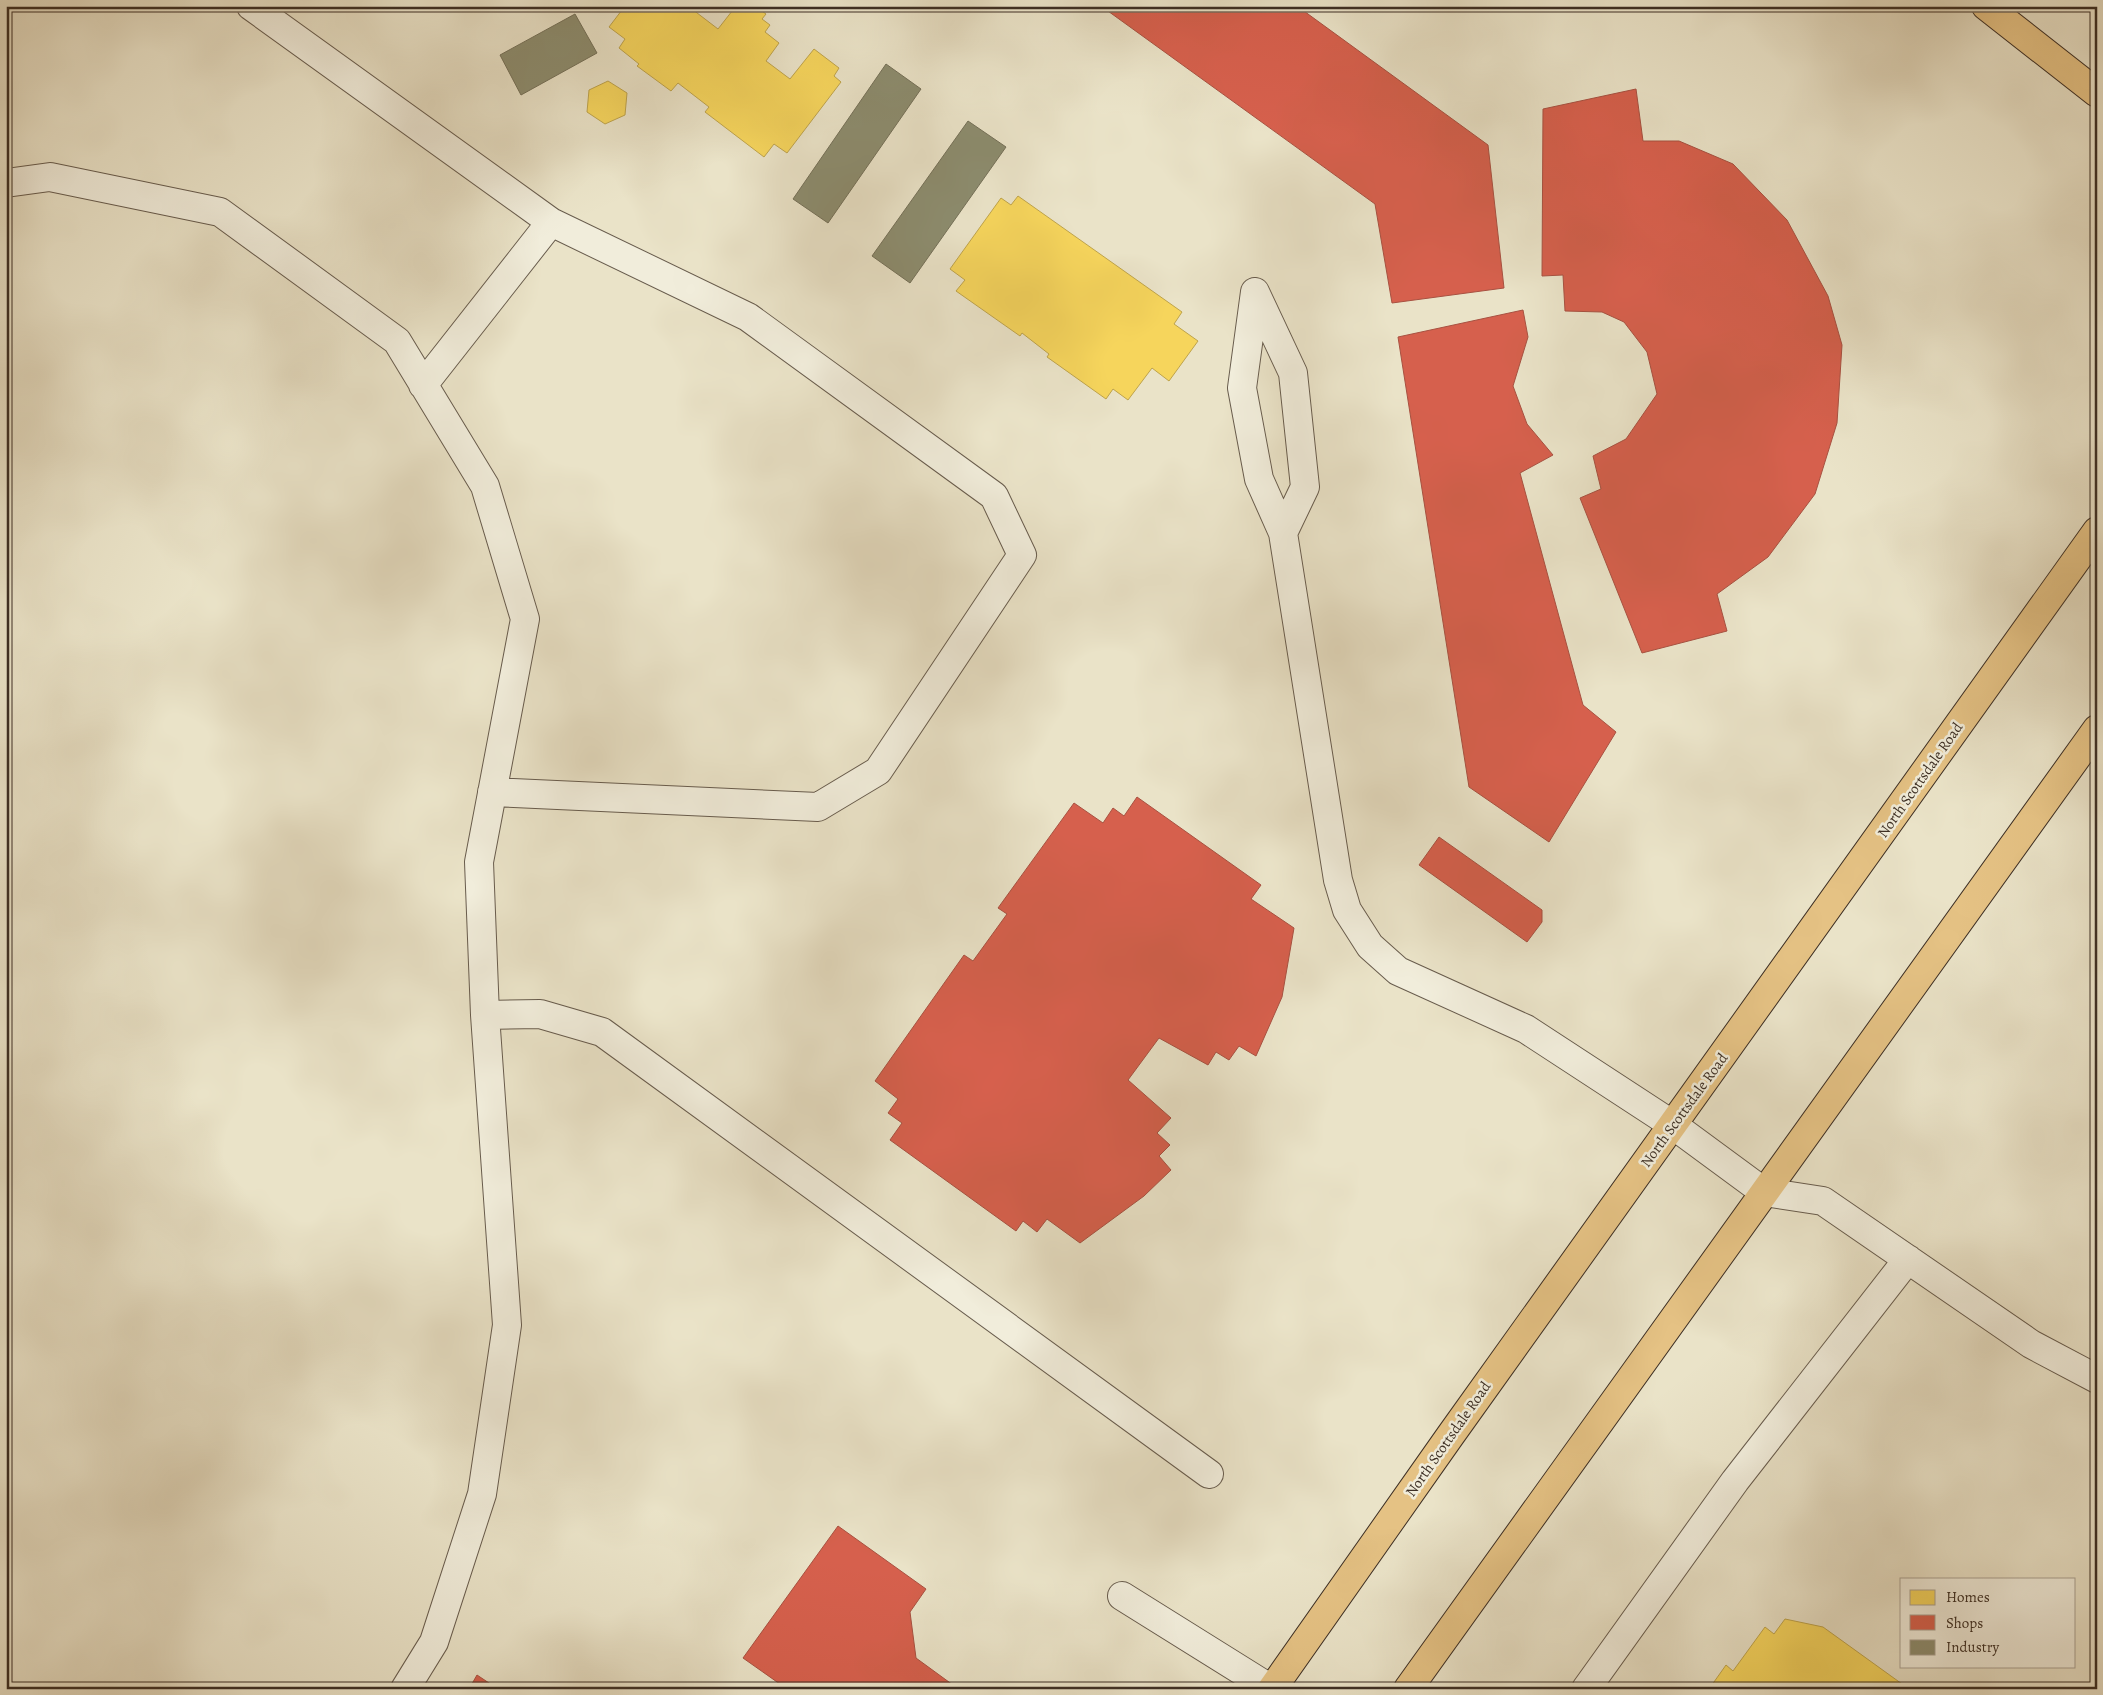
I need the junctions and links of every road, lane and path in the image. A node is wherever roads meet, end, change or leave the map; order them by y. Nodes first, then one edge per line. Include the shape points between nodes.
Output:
1 (251, 6) edge
2 (1986, 6) edge
3 (2097, 93) edge
4 (6, 183) edge
5 (550, 222) junction
6 (423, 385) junction
7 (2097, 531) edge
8 (1283, 533) junction
9 (2097, 729) edge
10 (492, 792) junction
11 (485, 1015) junction
12 (1674, 1125) junction
13 (1764, 1192) junction
14 (1908, 1259) junction
15 (2097, 1379) edge
16 (1208, 1474) dead end
17 (1122, 1596) dead end
18 (405, 1689) edge
19 (1271, 1689) edge
20 (1408, 1689) edge
21 (1586, 1689) edge

1 - 5 lane
2 - 3 main road
4 - 6 lane via 50,177 220,212 397,341
5 - 6 lane
5 - 10 lane via 748,317 994,496 1022,554 878,771 818,806
6 - 10 lane via 485,486 525,619
7 - 12 main road, North Scottsdale Road
8 - 8 lane via 1305,487 1294,383 1255,292 1242,388 1259,479
8 - 12 lane via 1338,880 1348,910 1370,946 1398,971 1526,1029
9 - 13 main road
10 - 11 lane via 479,862
11 - 16 lane via 540,1014 602,1032
11 - 18 lane via 507,1325 482,1494 434,1642
12 - 13 lane
12 - 19 main road, North Scottsdale Road
13 - 14 lane via 1823,1201
13 - 20 main road
14 - 15 lane via 2031,1344
14 - 21 lane via 1735,1481
17 - 19 lane

